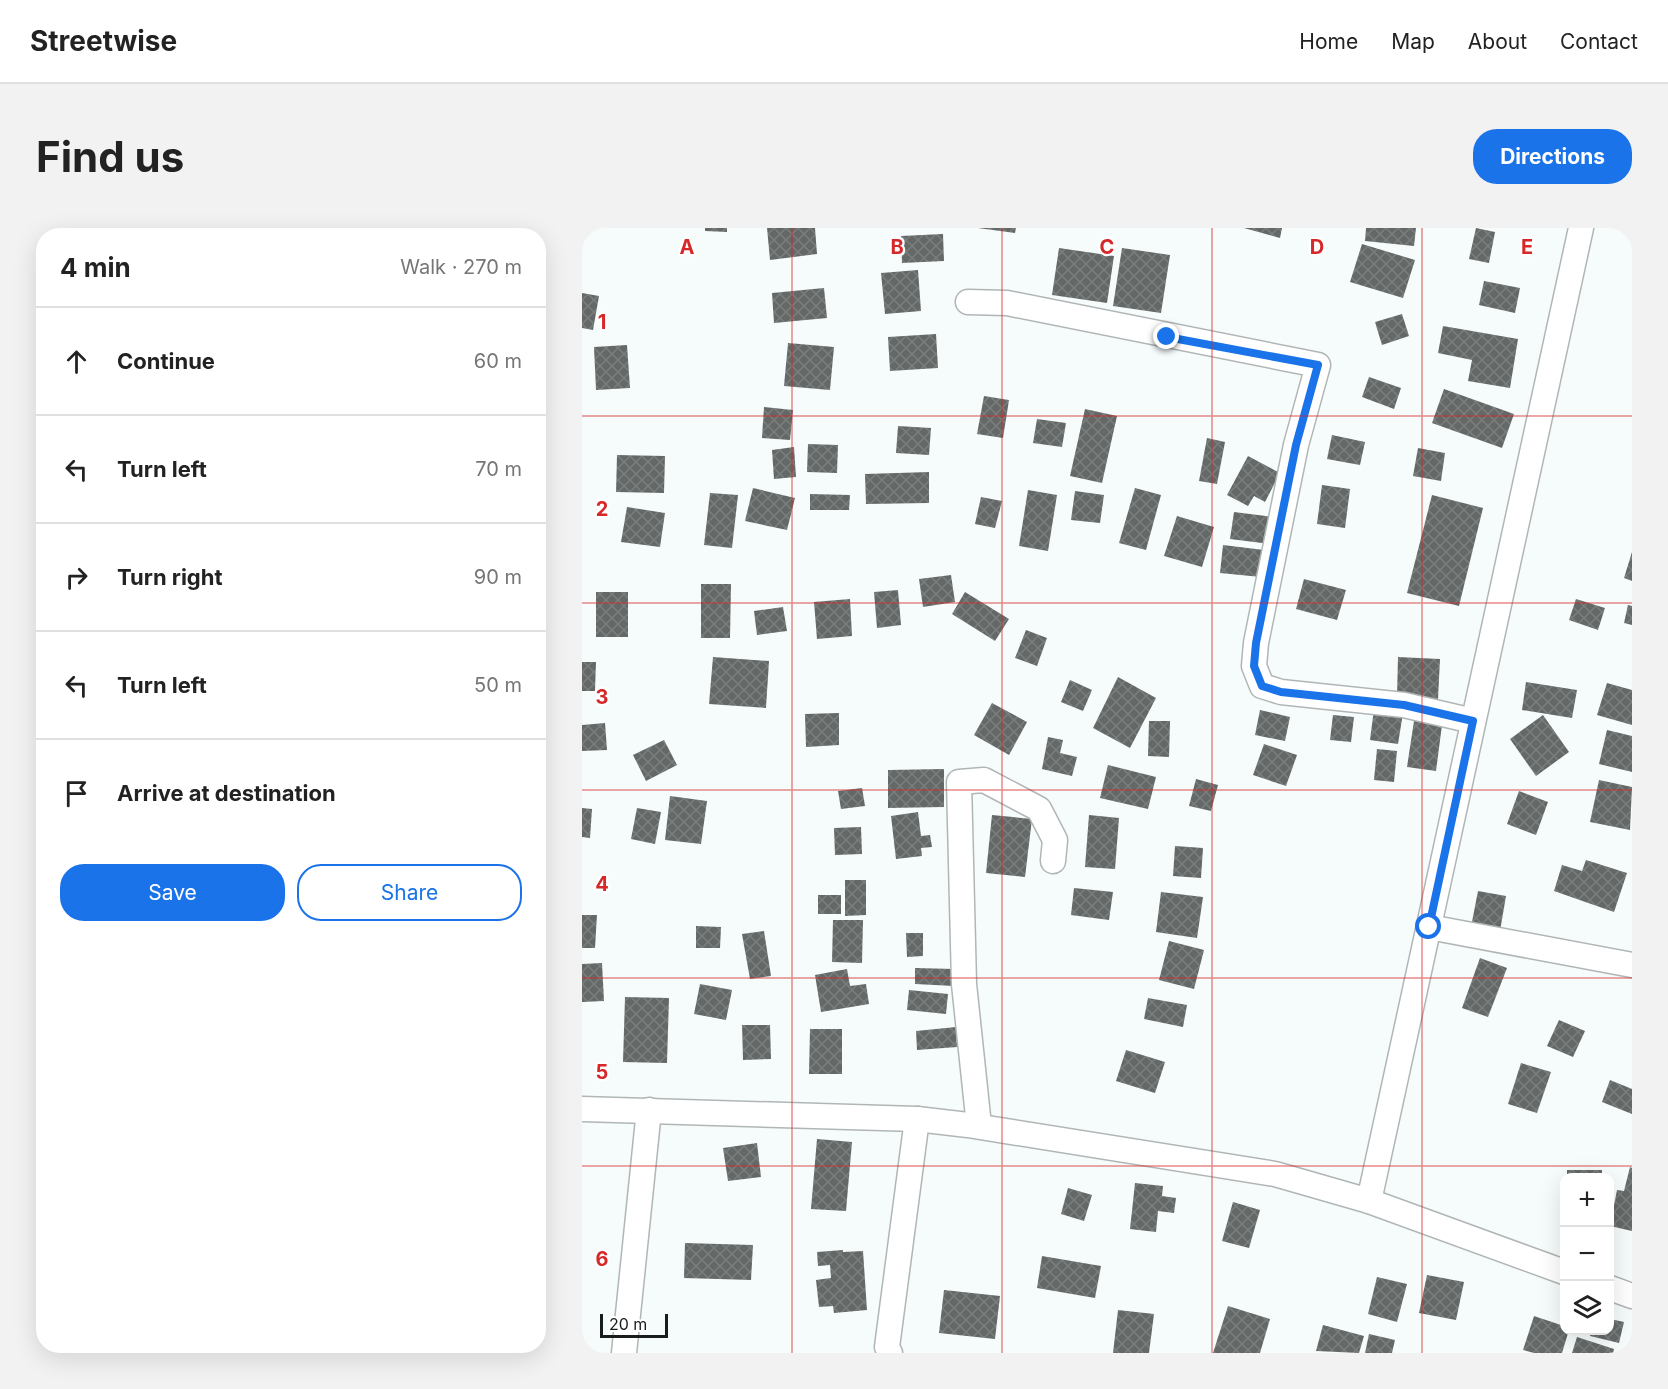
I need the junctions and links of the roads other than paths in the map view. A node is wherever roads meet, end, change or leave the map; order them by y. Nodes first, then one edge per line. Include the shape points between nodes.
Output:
1 (1581, 228) edge
2 (968, 302) dead end
3 (1473, 721) junction
4 (1053, 861) dead end
5 (1429, 927) junction
6 (1632, 964) edge
7 (582, 1109) edge
8 (649, 1110) junction
9 (917, 1119) junction
10 (979, 1126) junction
11 (1370, 1201) junction
12 (1560, 1271) edge
13 (1614, 1289) edge
14 (1632, 1296) edge
15 (624, 1353) edge
16 (890, 1353) edge

1 - 3 street
2 - 3 street via 1007,303 1318,365 1296,445 1256,643 1254,666 1262,686 1281,692 1404,705
3 - 5 street
4 - 10 street via 1055,840 1039,809 984,780 959,782 964,984
5 - 6 street
5 - 11 street
7 - 8 street
8 - 9 street
8 - 15 street
9 - 10 street
9 - 16 street via 887,1347
10 - 11 street via 1275,1174
11 - 12 street
13 - 14 street

